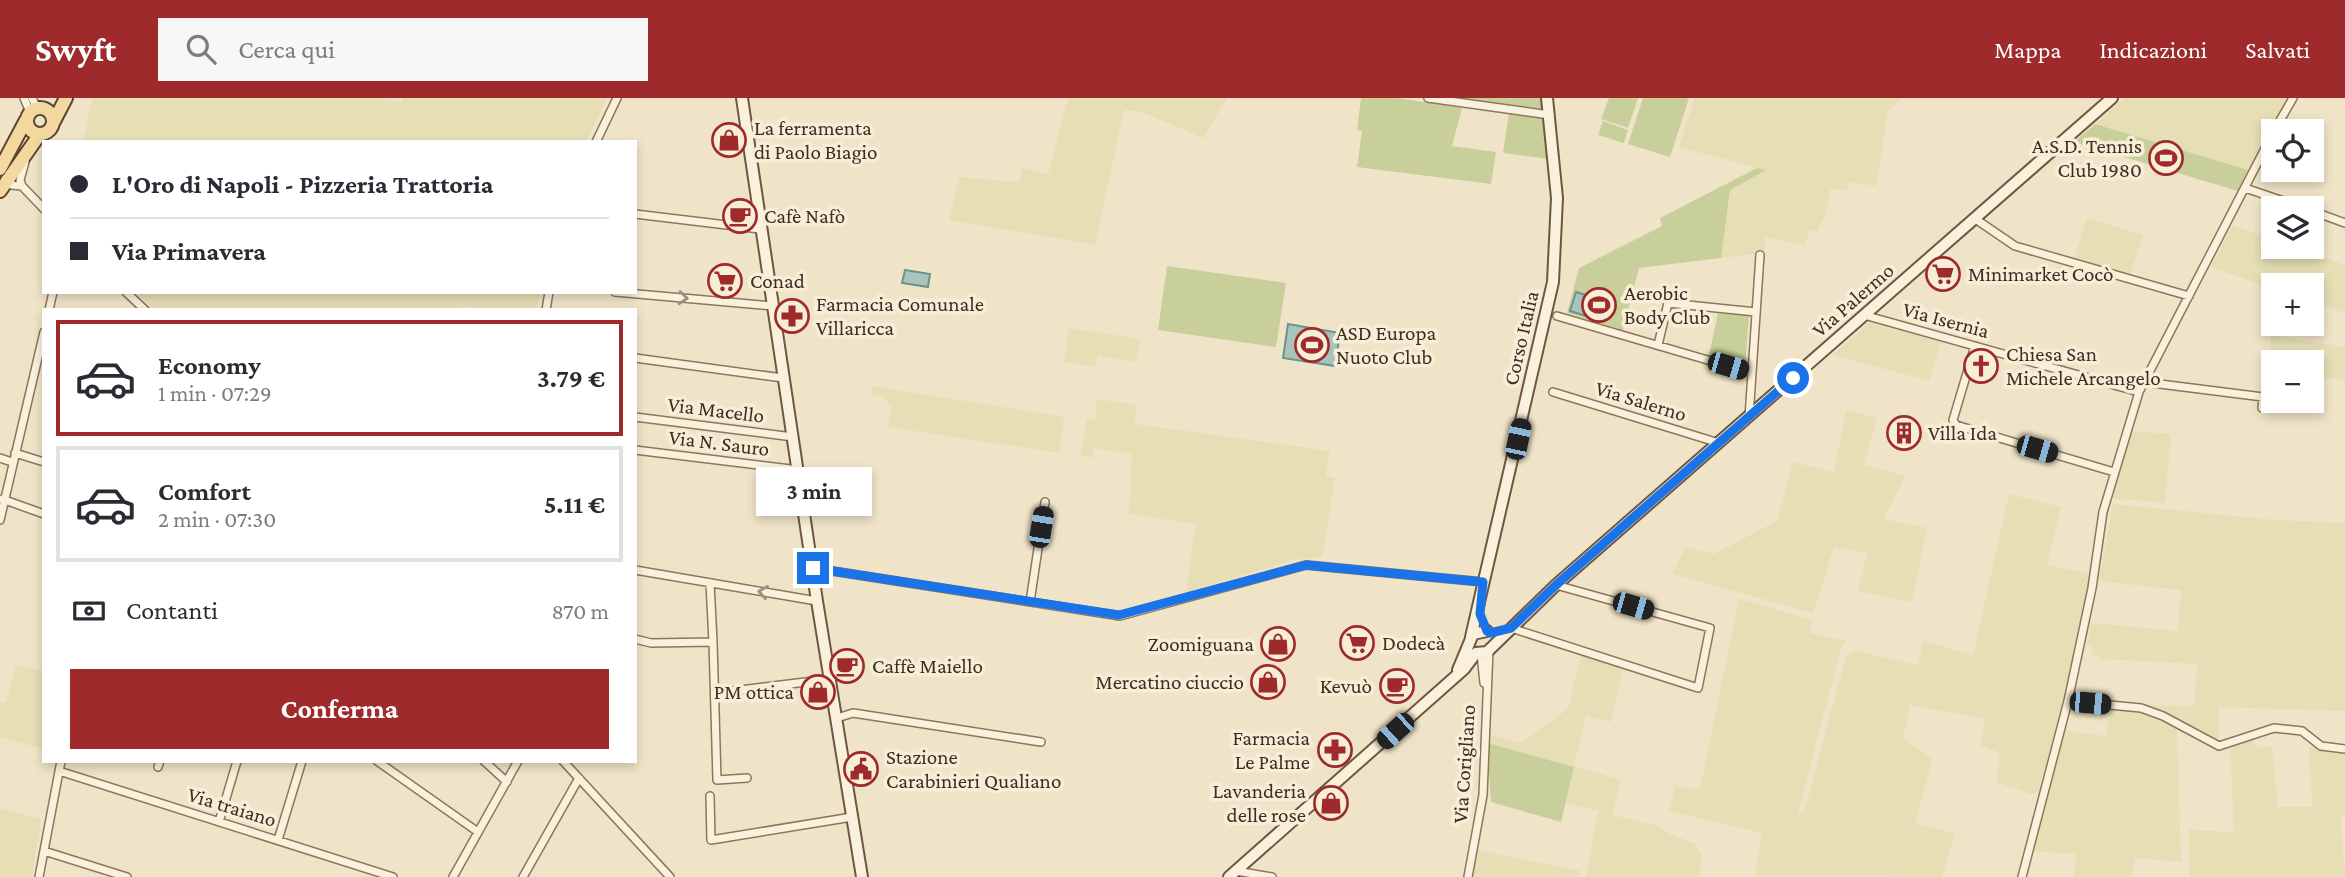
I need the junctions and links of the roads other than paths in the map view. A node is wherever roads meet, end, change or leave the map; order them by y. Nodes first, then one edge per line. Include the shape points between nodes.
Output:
1 (24, 98) edge
2 (65, 98) edge
3 (617, 98) edge
4 (742, 98) edge
5 (1428, 98) edge
6 (1547, 98) edge
7 (2112, 98) edge
8 (2293, 98) edge
9 (36, 107) edge
10 (1551, 116) junction
11 (2281, 119) edge
12 (53, 123) junction
13 (40, 134) junction
14 (597, 140) edge
15 (30, 146) junction
16 (2261, 157) edge
17 (2, 162) edge
18 (3, 186) edge
19 (22, 186) junction
20 (2245, 188) junction
21 (2269, 196) edge
22 (42, 207) edge
23 (637, 214) edge
24 (2324, 215) edge
25 (1974, 218) junction
26 (2345, 223) edge
27 (760, 229) junction
28 (1760, 255) dead end
29 (128, 294) edge
30 (637, 294) edge
31 (2189, 296) junction
32 (773, 306) junction
33 (143, 308) edge
34 (1756, 312) junction
35 (1864, 315) junction
36 (1557, 316) dead end
37 (42, 340) edge
38 (1658, 345) junction
39 (1975, 346) junction
40 (637, 358) edge
41 (1752, 373) junction
42 (783, 378) junction
43 (2144, 382) junction
44 (1553, 392) dead end
45 (2139, 392) junction
46 (2261, 397) edge
47 (637, 417) edge
48 (1749, 418) junction
49 (793, 437) junction
50 (1719, 443) junction
51 (637, 450) edge
52 (15, 453) junction
53 (0, 458) edge
54 (12, 462) junction
55 (42, 462) edge
56 (799, 470) junction
57 (2114, 472) junction
58 (2, 499) edge
59 (1045, 502) dead end
60 (42, 513) edge
61 (0, 520) edge
62 (813, 568) junction
63 (637, 570) edge
64 (1483, 582) junction
65 (710, 583) junction
66 (1556, 585) junction
67 (817, 601) junction
68 (1030, 602) junction
69 (1511, 628) junction
70 (1488, 632) junction
71 (637, 640) edge
72 (713, 642) junction
73 (1480, 648) junction
74 (1464, 669) junction
75 (1481, 672) junction
76 (830, 679) junction
77 (1448, 684) junction
78 (716, 693) junction
79 (1486, 694) junction
80 (2068, 701) junction
81 (837, 718) junction
82 (1041, 742) dead end
83 (2345, 749) edge
84 (61, 763) edge
85 (236, 763) edge
86 (301, 763) edge
87 (380, 763) edge
88 (486, 763) edge
89 (517, 763) edge
90 (565, 763) edge
91 (59, 771) junction
92 (579, 778) junction
93 (747, 778) dead end
94 (507, 782) junction
95 (710, 796) dead end
96 (852, 817) junction
97 (219, 822) junction
98 (478, 832) junction
99 (278, 840) junction
100 (44, 851) junction
101 (1233, 874) edge
102 (39, 877) edge
103 (127, 877) edge
104 (393, 877) edge
105 (453, 877) edge
106 (523, 877) edge
107 (670, 877) edge
108 (862, 877) edge
109 (1272, 877) edge
110 (1468, 877) edge
111 (2022, 877) edge

1 - 9 street
2 - 12 main road
3 - 14 street
4 - 27 main road
5 - 10 street
6 - 10 main road, Corso Italia
7 - 25 main road, Via Palermo
8 - 11 street
9 - 12 main road via 49,111
9 - 13 main road via 32,132
9 - 17 main road
10 - 64 main road, Corso Italia via 1557,198 1553,282
12 - 13 main road
13 - 15 main road
15 - 18 main road
15 - 19 street
16 - 20 street
17 - 18 street
18 - 19 street
19 - 22 street
20 - 21 street
20 - 31 street
23 - 27 street
24 - 26 street
25 - 31 street via 2015,246
25 - 35 main road, Via Palermo
27 - 32 main road
28 - 34 street
29 - 33 street
30 -> 32 street
31 - 43 street
32 - 42 main road
34 - 38 street via 1668,303
34 - 41 street
35 - 39 street, Via Isernia
35 - 48 main road, Via Palermo
36 - 38 street
37 - 52 street
38 - 41 street
39 - 45 street, Via Isernia
39 - 57 street via 1956,425
40 - 42 street
41 - 48 street
42 - 49 main road
43 - 45 street
43 - 46 street
44 - 50 street, Via Salerno
45 - 57 street
47 - 49 street, Via Macello
48 - 50 main road, Via Palermo
49 - 56 main road
50 - 66 main road, Via Palermo
51 - 56 street, Via N. Sauro
52 - 54 street
52 - 55 street
53 - 54 street
54 - 58 street
56 - 62 main road
57 - 80 street
58 - 60 street
58 - 61 street
59 - 68 street
62 - 67 main road
62 - 68 street
63 - 65 street
64 - 68 street via 1306,565 1119,615
64 - 70 main road via 1480,614
64 - 73 main road
67 -> 65 street
65 - 72 street
66 - 69 main road, Via Palermo
66 - 69 street via 1710,628 1698,688
67 - 76 main road
69 - 70 main road
69 - 73 main road, Via Palermo
70 - 73 main road via 1493,640
70 - 73 main road via 1476,631
71 - 72 street
72 - 78 street
73 - 74 main road
73 - 75 street
73 - 77 main road
73 - 79 street
74 - 75 street
74 - 77 main road
75 - 79 street
76 - 78 street
76 - 81 main road
77 - 101 main road
78 - 93 street via 717,780
79 - 110 street, Via Corigliano via 1482,807
80 - 83 street via 2141,708 2219,746 2274,727 2302,731 2321,746
80 - 111 street
81 - 82 street via 853,713
81 - 96 main road
84 - 91 street
85 - 97 street
86 - 99 street
87 - 98 street
88 - 94 street
89 - 94 street
90 - 92 street
91 - 97 street, Via traiano
91 - 100 street
92 - 106 street
92 - 107 street
94 - 98 street
95 - 96 street via 711,840
96 - 108 main road
97 - 99 street, Via traiano
98 - 105 street
99 - 104 street, Via traiano
100 - 102 street
100 - 103 street
101 - 109 street

